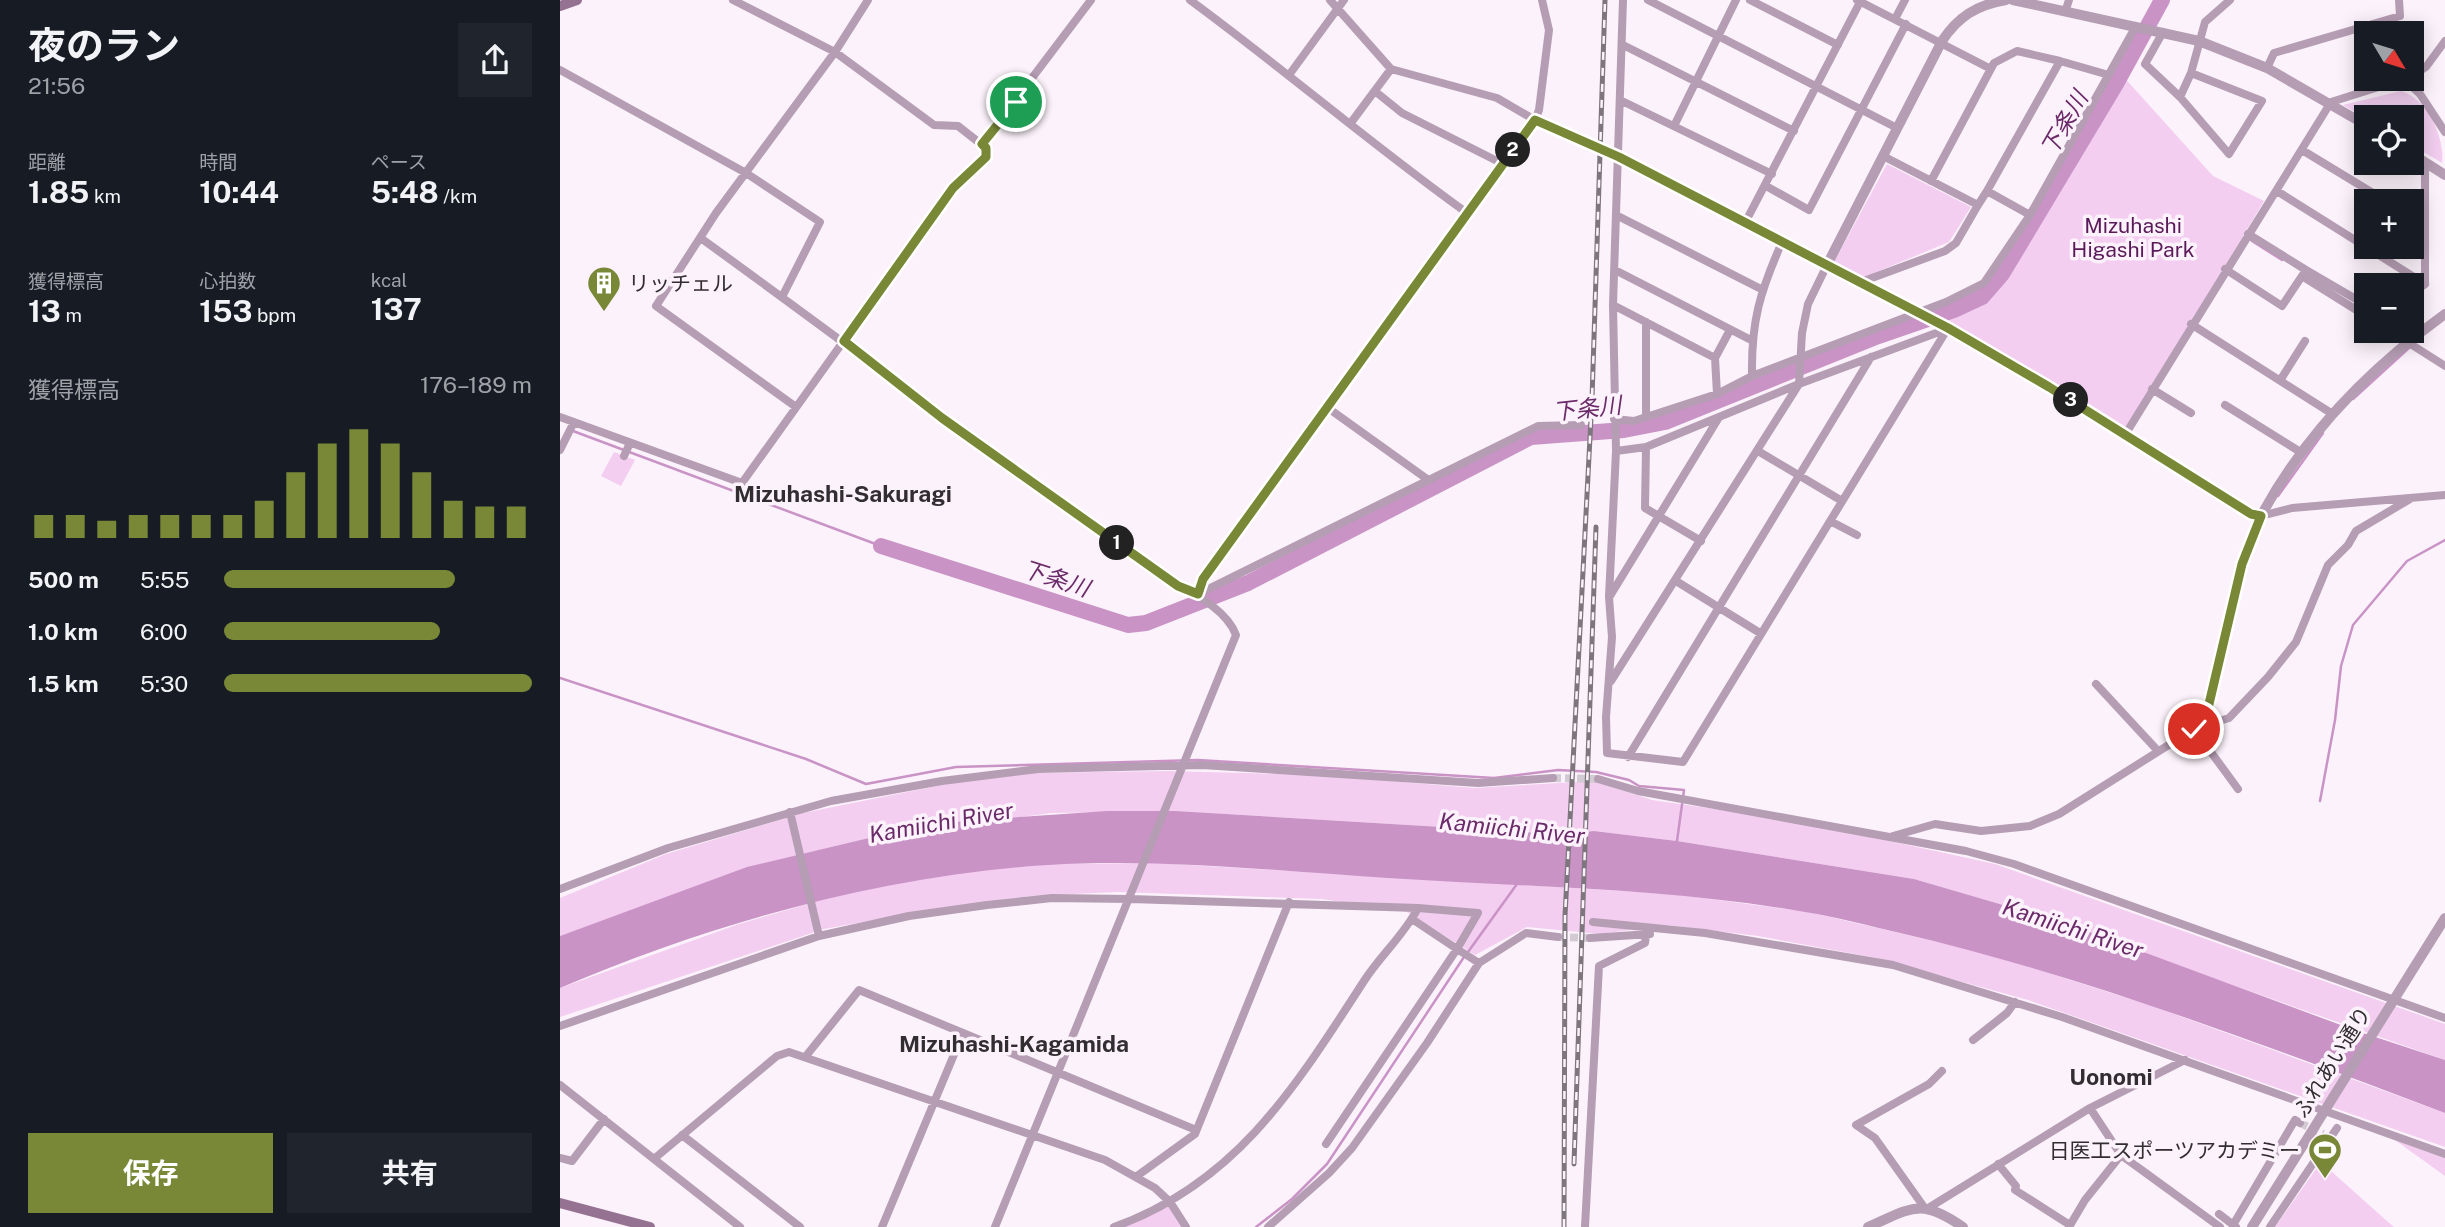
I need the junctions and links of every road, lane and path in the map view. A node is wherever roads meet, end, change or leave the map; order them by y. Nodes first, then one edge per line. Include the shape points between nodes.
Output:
1 (577, 0) edge
2 (733, 0) edge
3 (868, 0) edge
4 (1091, 0) edge
5 (1190, 0) edge
6 (1330, 0) edge
7 (1344, 0) edge
8 (1542, 0) edge
9 (1623, 0) edge
10 (1648, 0) edge
11 (1736, 0) edge
12 (1750, 0) edge
13 (1905, 0) edge
14 (2006, 0) edge
15 (2013, 0) edge
16 (2070, 0) edge
17 (2230, 0) edge
18 (2399, 0) edge
19 (1859, 1) edge
20 (560, 6) edge
21 (1337, 8) junction
22 (2065, 12) junction
23 (1895, 19) junction
24 (1906, 24) junction
25 (2141, 27) junction
26 (2161, 31) junction
27 (1718, 37) junction
28 (1942, 41) junction
29 (2199, 41) junction
30 (2445, 41) edge
31 (1623, 45) junction
32 (1838, 45) junction
33 (835, 52) junction
34 (2060, 61) junction
35 (1989, 68) junction
36 (2267, 68) junction
37 (2424, 68) edge
38 (1391, 69) junction
39 (560, 70) edge
40 (2191, 73) junction
41 (1289, 75) junction
42 (2109, 75) junction
43 (1696, 82) junction
44 (1815, 88) junction
45 (2368, 91) edge
46 (2417, 91) edge
47 (1376, 92) junction
48 (2180, 97) junction
49 (1620, 100) junction
50 (2331, 103) junction
51 (1861, 111) junction
52 (2354, 117) edge
53 (1535, 120) junction
54 (1350, 124) junction
55 (1674, 126) junction
56 (1897, 128) junction
57 (1794, 131) junction
58 (2445, 132) edge
59 (982, 144) junction
60 (2302, 150) junction
61 (1883, 156) junction
62 (1619, 157) junction
63 (2425, 163) joint
64 (1503, 164) junction
65 (746, 173) junction
66 (1772, 174) junction
67 (2445, 175) edge
68 (1931, 180) junction
69 (1766, 186) junction
70 (2366, 189) edge
71 (1987, 191) junction
72 (2277, 191) junction
73 (1978, 205) junction
74 (1468, 213) junction
75 (1616, 215) junction
76 (2030, 215) junction
77 (1745, 223) junction
78 (2424, 224) joint
79 (2248, 234) junction
80 (702, 239) junction
81 (1783, 242) junction
82 (1827, 265) junction
83 (2225, 269) junction
84 (1615, 270) junction
85 (2304, 273) junction
86 (1861, 282) junction
87 (2425, 284) joint
88 (1761, 289) junction
89 (782, 297) junction
90 (2354, 299) edge
91 (1613, 305) junction
92 (2354, 308) edge
93 (1921, 314) junction
94 (2445, 314) edge
95 (1646, 322) junction
96 (2191, 324) junction
97 (1944, 327) junction
98 (2424, 329) edge
99 (1730, 330) junction
100 (1752, 340) junction
101 (844, 341) junction
102 (2305, 341) dead end
103 (2405, 343) edge
104 (2410, 343) edge
105 (1871, 357) junction
106 (1715, 358) junction
107 (1802, 359) junction
108 (2445, 366) edge
109 (1752, 376) junction
110 (2281, 379) junction
111 (1800, 381) junction
112 (2152, 389) junction
113 (1717, 394) junction
114 (2225, 405) dead end
115 (796, 407) junction
116 (1328, 408) junction
117 (2191, 413) dead end
118 (2331, 413) junction
119 (1646, 416) junction
120 (560, 417) edge
121 (1718, 419) junction
122 (1614, 422) junction
123 (573, 424) junction
124 (1581, 425) dead end
125 (2125, 435) junction
126 (629, 443) junction
127 (1646, 447) junction
128 (1616, 448) junction
129 (560, 450) edge
130 (1758, 451) junction
131 (2302, 453) junction
132 (624, 456) dead end
133 (1799, 476) junction
134 (1427, 479) junction
135 (2445, 495) edge
136 (2413, 497) junction
137 (1842, 501) junction
138 (1659, 516) junction
139 (2261, 516) junction
140 (1830, 521) junction
141 (1857, 536) dead end
142 (1701, 541) junction
143 (1675, 581) junction
144 (1198, 594) junction
145 (1609, 597) junction
146 (1720, 608) junction
147 (1760, 633) junction
148 (1609, 683) junction
149 (2096, 684) dead end
150 (2194, 729) junction
151 (2158, 751) junction
152 (1628, 757) junction
153 (1185, 766) junction
154 (1553, 778) tunnel mouth
155 (1598, 779) tunnel mouth
156 (2238, 789) dead end
157 (790, 812) junction
158 (1890, 836) junction
159 (560, 889) edge
160 (1131, 896) junction
161 (1289, 902) junction
162 (1418, 908) junction
163 (2445, 918) edge
164 (1412, 919) junction
165 (1593, 922) dead end
166 (1667, 929) junction
167 (1646, 935) junction
168 (819, 936) junction
169 (1558, 937) tunnel mouth
170 (1590, 938) tunnel mouth
171 (1457, 949) junction
172 (1479, 963) junction
173 (2015, 1002) junction
174 (2392, 1002) junction
175 (2445, 1018) edge
176 (560, 1026) edge
177 (963, 1033) junction
178 (1973, 1040) dead end
179 (806, 1056) junction
180 (2185, 1060) junction
181 (1942, 1071) dead end
182 (1059, 1075) junction
183 (560, 1085) edge
184 (933, 1100) junction
185 (2328, 1107) junction
186 (2090, 1108) junction
187 (604, 1119) junction
188 (2300, 1123) dead end
189 (2337, 1128) dead end
190 (1196, 1130) junction
191 (682, 1135) junction
192 (1034, 1136) junction
193 (1326, 1144) dead end
194 (2445, 1154) edge
195 (2122, 1155) junction
196 (560, 1158) edge
197 (655, 1158) junction
198 (1998, 1164) junction
199 (1137, 1175) junction
200 (1170, 1202) junction
201 (560, 1203) edge
202 (1927, 1207) junction
203 (2220, 1214) dead end
204 (1959, 1226) edge
205 (2070, 1226) edge
206 (2235, 1226) edge
207 (650, 1227) edge
208 (740, 1227) edge
209 (800, 1227) edge
210 (882, 1227) edge
211 (995, 1227) edge
212 (1114, 1227) edge
213 (1185, 1227) edge
214 (1268, 1227) edge
215 (1585, 1227) edge
216 (1868, 1227) edge
217 (2220, 1227) edge
218 (2252, 1227) edge
219 (2270, 1227) edge

1 - 20 main road
2 - 33 street
3 - 33 street
4 - 59 street
5 - 41 street
6 - 21 street
7 - 21 street
8 - 53 street via 1549,30
9 - 31 street
10 - 27 street
11 - 27 street
12 - 32 street
13 - 23 street
14 - 28 street via 1971,10 1954,23
15 - 22 street
16 - 22 street
17 - 29 street via 2204,22
18 - 36 street via 2400,16 2274,53
19 - 23 street
19 - 32 street
21 - 38 street
21 - 41 street
22 - 25 street
23 - 24 street
24 - 28 street
24 - 51 street
25 - 26 street
25 - 42 street
26 - 29 street
26 - 48 street via 2145,64
27 - 43 street
27 - 44 street
28 - 35 street
28 - 56 street
29 - 36 street
29 - 40 street
30 - 37 street
31 - 43 street
31 - 49 street
32 - 44 street
33 - 59 street via 934,125 958,126
33 - 65 street
34 - 35 street via 2017,51
34 - 42 street
34 - 71 street
35 - 68 street
36 - 50 street
38 - 47 street
38 - 53 street via 1497,98
39 - 65 street
40 - 48 street
40 - 48 street via 2262,101 2229,154
41 - 54 street
42 - 76 street
43 - 55 street
43 - 57 street
44 - 51 street
44 - 57 street
45 - 50 street
46 - 58 street
47 - 54 street
47 - 64 street via 1402,113
49 - 55 street
49 - 62 street
50 - 52 street
50 - 60 street
51 - 56 street
51 - 69 street via 1809,210
53 - 62 street
53 - 64 street
54 - 74 street
55 - 66 street
56 - 61 street
57 - 66 street
59 - 101 street via 986,157 953,188
60 - 70 street
60 - 72 street
61 - 68 street
61 - 82 street
62 - 75 street
62 - 77 street
63 - 67 street
63 - 78 street
64 - 74 street
65 - 80 street
65 - 89 street via 820,222
66 - 69 street
68 - 73 street
69 - 77 street
71 - 73 street
71 - 76 street
72 - 79 street
72 - 87 street
73 - 86 street via 1956,243 1945,251
74 - 116 street
75 - 84 street
75 - 88 street
76 - 93 street via 1984,283
77 - 81 street
78 - 87 street
79 - 83 street
79 - 85 street
80 - 89 street
80 - 115 street via 656,306
81 - 82 street
81 - 88 street
82 - 86 street
82 - 107 street via 1808,304
83 - 85 street via 2281,306
83 - 96 street
84 - 91 street
84 - 99 street
85 - 90 street
85 - 92 street
86 - 93 street
88 - 100 street
89 - 101 street
91 - 95 street
91 - 122 street
93 - 97 street
93 - 107 street
94 - 98 street
95 - 106 street
95 - 119 street
96 - 110 street
96 - 112 street
97 - 105 street
97 - 125 street
97 - 137 street
99 - 100 street
99 - 106 street
100 - 109 street
101 - 115 street
101 - 144 street via 942,418 1178,586
102 - 110 street
103 - 118 street
104 - 108 street
105 - 111 street
105 - 133 street
106 - 113 street
107 - 109 street
107 - 111 street
109 - 113 street
110 - 118 street
111 - 121 street
111 - 130 street
112 - 117 street
112 - 125 street
113 - 119 street
114 - 131 street
115 - 126 street via 742,483
116 - 134 street
116 - 144 street via 1203,579
118 - 131 street
119 - 122 street
120 - 123 street
121 - 127 street
121 - 138 street
122 - 128 street
123 - 126 street
123 - 129 street
124 - 134 street via 1538,426
125 - 139 street
126 - 132 street
127 - 128 street
127 - 138 street via 1645,508
128 - 145 street
130 - 133 street
130 - 142 street
131 - 139 street
133 - 137 street
133 - 146 street
134 - 144 street
135 - 136 street
136 - 139 street via 2292,508
136 - 150 street via 2356,531 2328,565 2296,642 2275,668 2229,718
137 - 140 street
138 - 142 street
138 - 145 street
139 - 150 street via 2242,564 2209,704
140 - 141 street
140 - 147 street
142 - 143 street
143 - 146 street
143 - 148 street
144 - 153 street via 1237,635
145 - 148 street
146 - 147 street
146 - 152 street
147 - 152 street via 1683,762
148 - 152 street via 1607,753
149 - 151 street
150 - 151 street
150 - 156 street
151 - 158 street via 2059,814 2030,826 1981,831 1935,824
153 - 154 street via 1478,783
153 - 157 street via 1024,771 893,789
153 - 160 street
155 - 158 street via 1638,791
157 - 159 street via 668,848
157 - 168 street
158 - 174 street via 2014,864
160 - 161 street
160 - 168 street via 987,905
160 - 182 street
161 - 162 street
161 - 190 street
162 - 164 street
162 - 171 street via 1478,913
163 - 174 street, ふれあい通り
164 - 171 street
164 - 200 street via 1269,1120 1230,1159
165 - 166 street
166 - 167 street
166 - 173 street via 1893,965
167 - 170 street
167 - 215 street via 1645,943 1599,966
168 - 176 street
169 - 172 street via 1526,933
171 - 172 street
171 - 193 street
172 - 214 street via 1352,1148
173 - 178 street
173 - 180 street
174 - 175 street
174 - 185 street, ふれあい通り
177 - 179 street via 859,990
177 - 182 street
177 - 184 street
179 - 184 street
179 - 191 street via 789,1052 777,1056
180 - 185 street
180 - 186 street
181 - 202 street via 1929,1084 1856,1125 1875,1138
182 - 190 street
182 - 192 street
183 - 187 street
184 - 192 street
184 - 210 street
185 - 194 street
185 - 218 street, ふれあい通り
186 - 195 street
186 - 198 street
187 - 196 street via 572,1161
187 - 197 street
188 - 206 street via 2295,1121
189 - 219 street via 2326,1136
190 - 199 street
191 - 197 street
191 - 209 street
192 - 199 street
192 - 211 street
195 - 205 street
195 - 217 street
197 - 208 street
198 - 202 street
198 - 205 street via 2015,1190
199 - 200 street
200 - 212 street
200 - 213 street
201 - 207 main road
202 - 204 street
202 - 216 street
203 - 206 street

